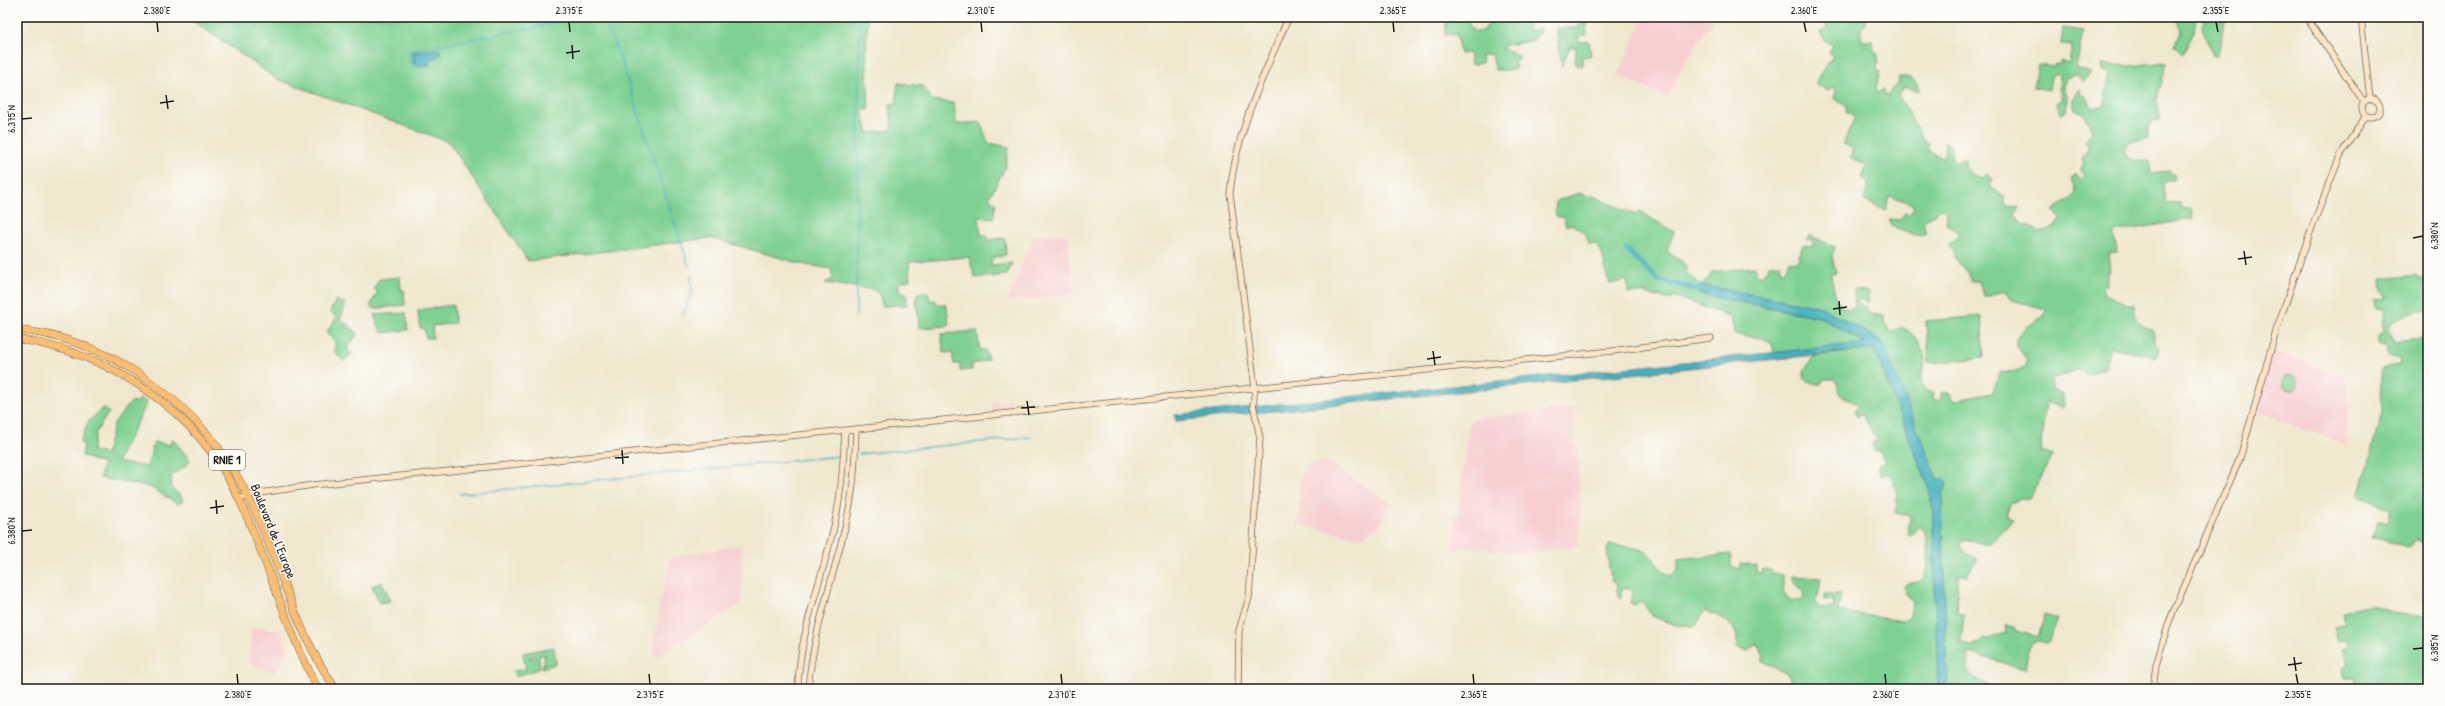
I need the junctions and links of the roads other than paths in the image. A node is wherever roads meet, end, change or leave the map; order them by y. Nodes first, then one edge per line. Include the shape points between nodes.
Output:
1 (1291, 17) edge
2 (2306, 17) edge
3 (2361, 17) edge
4 (2370, 98) junction
5 (2364, 102) junction
6 (2366, 116) junction
7 (17, 330) edge
8 (1711, 338) dead end
9 (17, 339) edge
10 (1253, 388) junction
11 (856, 430) junction
12 (845, 431) junction
13 (247, 496) junction
14 (239, 499) junction
15 (318, 689) edge
16 (336, 689) edge
17 (798, 689) edge
18 (808, 689) edge
19 (1238, 689) edge
20 (2153, 689) edge

1 - 10 street via 1287,21 1240,138 1233,164 1230,193
2 - 5 street
3 - 4 street
4 - 5 street
4 - 6 street via 2378,102 2380,111 2373,117
5 - 6 street via 2362,108
6 - 20 street via 2341,154 2312,227 2277,328 2240,458 2169,622 2156,665
7 - 13 highway, Boulevard de l’Europe / RNIE 1 via 58,338 94,351 125,365 154,384 202,427 231,467
8 - 10 street
9 - 14 highway, Boulevard de l’Europe / RNIE 1 via 40,342 85,357 111,368 142,387 169,407 194,432 215,458
10 - 11 street
10 - 19 street via 1254,410 1260,438 1248,598 1238,630
11 - 12 street
11 - 18 street via 854,480 846,523 814,641
12 - 13 street via 313,485
12 - 17 street via 842,479 835,521 804,640
13 - 14 street
13 - 16 highway, Boulevard de l’Europe / RNIE 1 via 305,639
14 - 15 highway, Boulevard de l’Europe / RNIE 1 via 300,652

